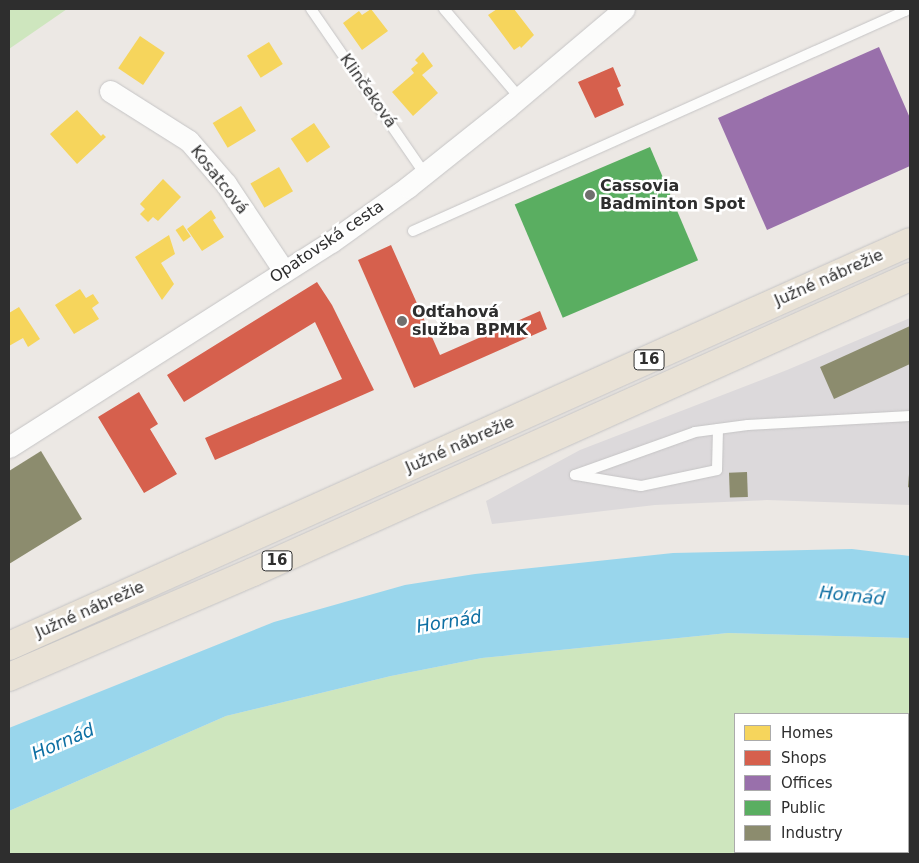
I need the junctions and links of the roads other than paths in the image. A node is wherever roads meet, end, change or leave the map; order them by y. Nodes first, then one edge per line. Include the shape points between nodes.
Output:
1 (311, 9) edge
2 (444, 9) edge
3 (624, 9) edge
4 (906, 9) edge
5 (110, 92) dead end
6 (519, 98) junction
7 (425, 174) junction
8 (413, 231) dead end
9 (910, 242) edge
10 (284, 271) junction
11 (910, 277) edge
12 (910, 416) edge
13 (718, 429) junction
14 (9, 447) edge
15 (9, 646) edge
16 (9, 677) edge

1 - 7 lane, Klinčeková
2 - 6 lane
3 - 6 street, Opatovská cesta
4 - 8 lane
5 - 10 street, Kosatcová via 190,142 226,184
6 - 7 street, Opatovská cesta
7 - 10 street, Opatovská cesta via 331,242
9 - 15 highway, Južné nábrežie / 16
10 - 14 street, Opatovská cesta
11 - 16 highway, Južné nábrežie / 16 via 244,576
12 - 13 lane
13 - 13 lane via 695,432 575,475 640,486 717,470

